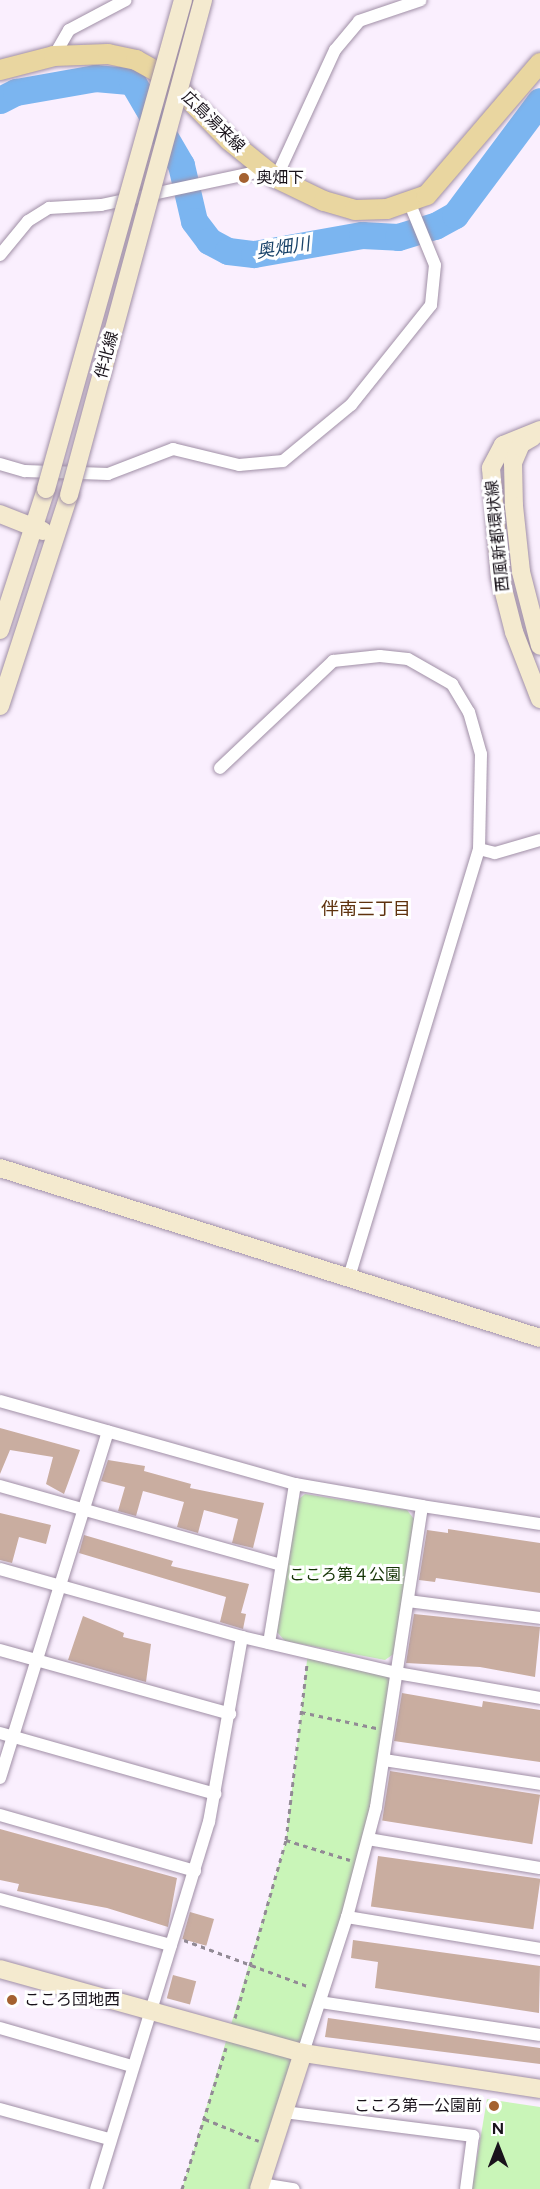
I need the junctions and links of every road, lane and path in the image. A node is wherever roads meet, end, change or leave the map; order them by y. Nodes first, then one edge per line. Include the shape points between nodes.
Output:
1 (126, 0) edge
2 (183, 0) edge
3 (204, 0) edge
4 (422, 0) edge
5 (54, 56) junction
6 (540, 63) edge
7 (0, 70) edge
8 (270, 174) junction
9 (412, 211) junction
10 (0, 255) edge
11 (540, 432) edge
12 (0, 464) edge
13 (0, 514) edge
14 (34, 528) junction
15 (56, 536) junction
16 (0, 630) edge
17 (540, 646) edge
18 (540, 699) edge
19 (0, 706) edge
20 (220, 768) dead end
21 (540, 840) edge
22 (479, 849) junction
23 (0, 1168) edge
24 (349, 1278) junction
25 (540, 1338) edge
26 (0, 1401) edge
27 (108, 1431) junction
28 (295, 1484) junction
29 (0, 1486) edge
30 (422, 1506) junction
31 (84, 1510) junction
32 (540, 1524) edge
33 (281, 1565) junction
34 (0, 1569) edge
35 (60, 1585) junction
36 (408, 1601) junction
37 (540, 1618) edge
38 (242, 1637) junction
39 (269, 1643) junction
40 (0, 1650) edge
41 (308, 1652) junction
42 (36, 1661) junction
43 (397, 1673) junction
44 (540, 1698) edge
45 (301, 1712) junction
46 (230, 1714) junction
47 (389, 1731) junction
48 (0, 1733) edge
49 (13, 1736) junction
50 (384, 1760) junction
51 (0, 1778) edge
52 (540, 1784) edge
53 (216, 1794) junction
54 (0, 1815) edge
55 (368, 1839) junction
56 (286, 1840) junction
57 (362, 1864) junction
58 (540, 1868) edge
59 (195, 1871) junction
60 (0, 1899) edge
61 (347, 1917) junction
62 (172, 1941) junction
63 (540, 1949) edge
64 (252, 1967) junction
65 (0, 1969) edge
66 (322, 1997) junction
67 (150, 2012) junction
68 (0, 2028) edge
69 (230, 2035) junction
70 (540, 2035) edge
71 (303, 2053) junction
72 (132, 2066) junction
73 (540, 2089) edge
74 (0, 2109) edge
75 (284, 2112) junction
76 (205, 2119) junction
77 (109, 2139) junction
78 (273, 2146) junction
79 (260, 2186) edge
80 (96, 2189) edge
81 (182, 2189) edge
82 (294, 2189) edge
83 (465, 2189) edge

1 - 5 street via 69,30
2 - 14 street, 伴北線, bridge
3 - 15 street, 伴北線, bridge
4 - 8 street via 359,21 335,50
5 - 7 main road, 広島湯来線
5 - 8 main road, 広島湯来線 via 108,54 152,69 168,78
6 - 9 main road
8 - 9 main road, 広島湯来線 via 356,210
8 - 10 street via 101,205 49,208 28,221
9 - 12 street via 435,265 430,305 351,405 283,461 239,465 173,449 108,474 25,471
11 - 17 street, 西風新都環状線 via 521,444 513,463 521,572
11 - 18 street, 西風新都環状線 via 503,445 491,468 500,577 514,632
13 - 14 street
14 - 15 street
14 - 16 street, 伴北線
15 - 19 street, 伴北線
20 - 22 street via 333,661 408,659 452,684 469,712 481,754
21 - 22 street via 495,853
22 - 24 street
23 - 24 street
24 - 25 street
26 - 27 street
27 - 28 street
27 - 31 street
28 - 30 street
28 - 33 street
29 - 31 street
30 - 32 street
30 - 36 street
31 - 33 street
31 - 35 street
33 - 39 street
34 - 35 street
35 - 38 street
35 - 42 street
36 - 37 street
36 - 43 street
38 - 39 street
38 - 46 street
39 - 41 street
40 - 42 street
41 - 43 street
41 - 45 path
42 - 46 street
42 - 49 street
43 - 44 street
43 - 47 street
45 - 47 path
45 - 56 path
46 - 53 street
47 - 50 street
48 - 49 street
49 - 51 street
49 - 53 street
50 - 52 street
50 - 55 street
53 - 59 street
54 - 59 street
55 - 57 street
55 - 58 street
56 - 57 path
56 - 64 path
57 - 61 street
59 - 62 street
60 - 62 street
61 - 63 street
61 - 66 street
62 - 64 path
62 - 67 street
64 - 66 path
64 - 69 path
65 - 67 street
66 - 70 street
66 - 71 street
67 - 69 street
67 - 72 street
68 - 72 street
69 - 71 street
69 - 76 path
71 - 73 street
71 - 75 street
72 - 77 street
74 - 77 street
75 - 78 street
75 - 83 street via 473,2136
76 - 78 path
76 - 81 path
77 - 80 street
78 - 79 street
79 - 82 street

